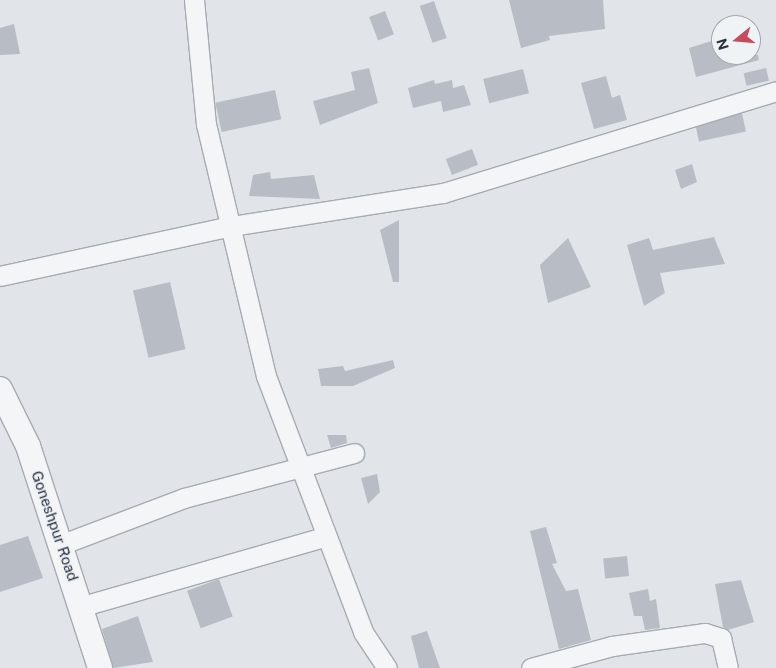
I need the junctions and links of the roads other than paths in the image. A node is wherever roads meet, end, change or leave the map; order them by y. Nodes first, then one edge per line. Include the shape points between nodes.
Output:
1 (194, 0) edge
2 (776, 92) edge
3 (232, 226) junction
4 (0, 276) edge
5 (0, 389) edge
6 (354, 453) dead end
7 (302, 467) junction
8 (324, 537) junction
9 (60, 545) junction
10 (83, 606) junction
11 (100, 668) edge
12 (387, 668) edge
13 (531, 668) edge
14 (728, 668) edge

1 - 3 street via 206,124
2 - 3 street via 443,193
3 - 4 street
3 - 7 street via 266,376
5 - 9 street, Goneshpur Road via 28,446
6 - 7 street
7 - 8 street
7 - 9 street via 184,498
8 - 10 street
8 - 12 street via 362,632
9 - 10 street, Goneshpur Road
10 - 11 street, Goneshpur Road
13 - 14 street via 612,646 705,632 720,638

